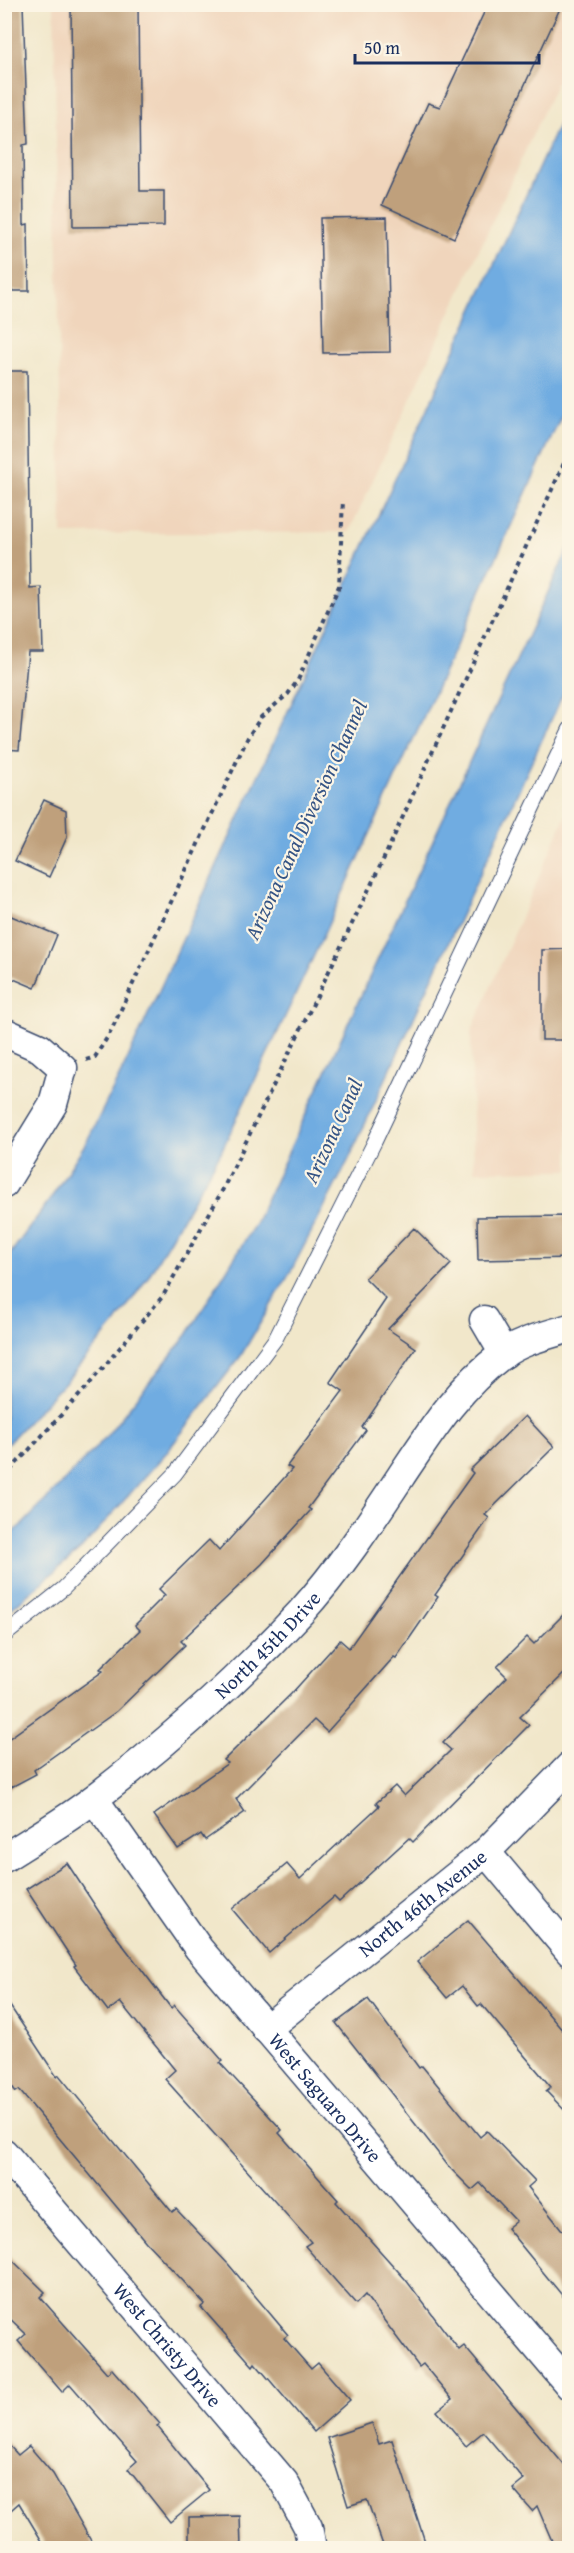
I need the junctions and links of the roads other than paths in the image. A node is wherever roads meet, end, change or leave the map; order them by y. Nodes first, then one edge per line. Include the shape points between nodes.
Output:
1 (570, 729) edge
2 (4, 1032) edge
3 (4, 1184) edge
4 (484, 1320) dead end
5 (570, 1328) edge
6 (504, 1354) junction
7 (4, 1636) edge
8 (570, 1766) edge
9 (94, 1799) junction
10 (486, 1852) junction
11 (4, 1858) edge
12 (570, 1952) edge
13 (266, 2029) junction
14 (4, 2153) edge
15 (570, 2386) edge
16 (312, 2548) edge

1 - 7 lane via 374,1143 276,1338 175,1474 64,1588
2 - 3 street via 40,1048 63,1068 53,1104
4 - 6 street
5 - 6 street, North 45th Drive via 541,1336
6 - 9 street, North 45th Drive via 447,1406 353,1549 302,1611 224,1688
8 - 10 street, North 46th Avenue
9 - 11 street, North 45th Drive
9 - 13 street, West Saguaro Drive via 199,1949
10 - 12 street
10 - 13 street, North 46th Avenue
13 - 15 street, West Saguaro Drive
14 - 16 street, West Christy Drive via 284,2482 308,2527

